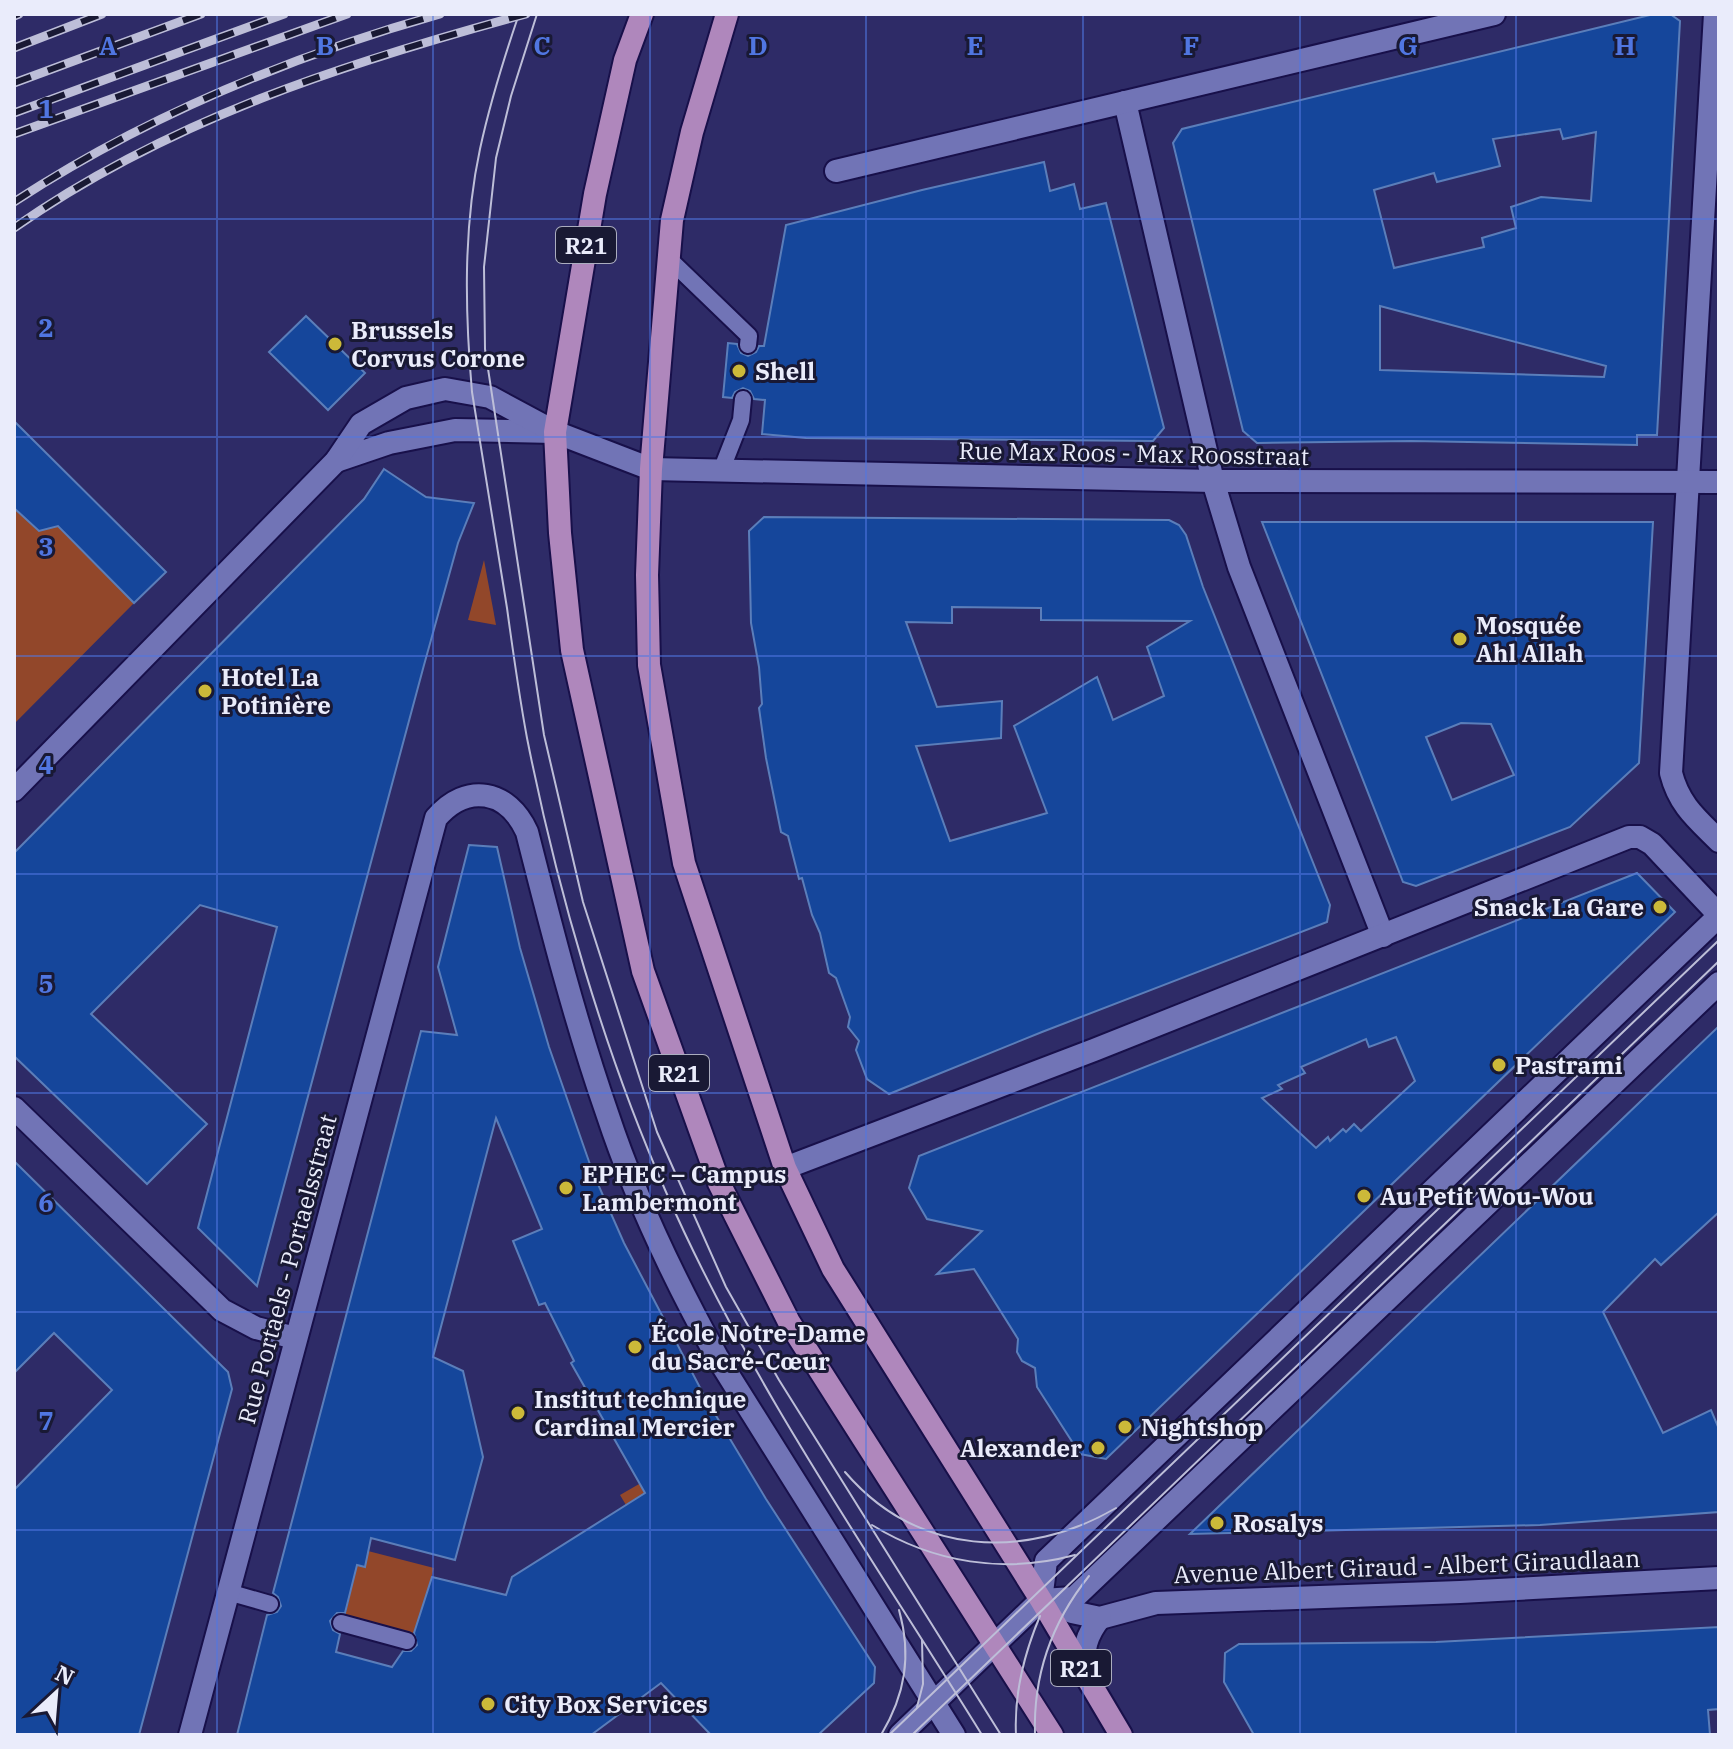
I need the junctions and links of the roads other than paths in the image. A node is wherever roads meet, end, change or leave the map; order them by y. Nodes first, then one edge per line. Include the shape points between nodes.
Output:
1 (642, 14) edge
2 (1494, 14) edge
3 (1715, 14) edge
4 (724, 22) edge
5 (1125, 102) junction
6 (836, 171) dead end
7 (667, 257) junction
8 (748, 345) dead end
9 (743, 399) dead end
10 (555, 432) junction
11 (336, 461) junction
12 (651, 469) junction
13 (721, 471) junction
14 (1213, 481) junction
15 (1689, 482) junction
16 (1719, 482) edge
17 (14, 790) edge
18 (1719, 841) edge
19 (1719, 916) edge
20 (1383, 936) junction
21 (1719, 983) edge
22 (14, 1108) edge
23 (785, 1168) junction
24 (295, 1338) junction
25 (1719, 1578) edge
26 (228, 1592) junction
27 (1041, 1600) junction
28 (270, 1604) dead end
29 (1100, 1618) junction
30 (341, 1623) dead end
31 (407, 1641) dead end
32 (995, 1644) junction
33 (1084, 1672) junction
34 (935, 1703) junction
35 (190, 1735) edge
36 (900, 1735) edge
37 (954, 1735) edge
38 (1052, 1735) edge
39 (1121, 1735) edge

1 - 10 main road, R21 via 625,60 595,194
2 - 5 street
3 - 15 street
4 - 7 main road, R21 via 692,132
5 - 6 street
5 - 14 street
7 - 8 lane via 749,336
7 - 12 main road, R21
9 - 13 lane via 741,420
10 - 11 street via 455,430 389,443
10 - 11 street via 490,397 445,389 406,398 361,424
10 - 12 street, Rue Max Roos - Max Roosstraat
10 - 32 main road, R21 via 572,650 643,971 697,1125 719,1183 789,1322
11 - 17 street
12 - 13 street, Rue Max Roos - Max Roosstraat
12 - 23 main road, R21 via 649,665 684,863
13 - 14 street, Rue Max Roos - Max Roosstraat
14 - 15 street, Rue Max Roos - Max Roosstraat
14 - 20 street via 1239,567
15 - 16 street, Rue Max Roos - Max Roosstraat
15 - 18 street via 1671,773 1676,794
19 - 20 street via 1652,844 1629,837
19 - 27 street via 1046,1561
20 - 23 street
21 - 27 street via 1074,1598
22 - 24 street via 222,1310 256,1328
23 - 27 main road, R21 via 833,1269
24 - 26 street, Rue Portaels - Portaelsstraat
24 - 34 street, Rue Portaels - Portaelsstraat via 436,818 458,800 489,796 509,805 522,821 607,1116 661,1249 717,1357
25 - 29 street, Avenue Albert Giraud - Albert Giraudlaan via 1156,1603
26 - 28 lane
26 - 35 street, Rue Portaels - Portaelsstraat
27 - 29 street, Avenue Albert Giraud - Albert Giraudlaan
27 - 32 street
27 - 33 main road, R21
29 - 33 street via 1083,1652
30 - 31 lane
32 - 34 street
32 - 38 main road, R21
33 - 39 main road, R21
34 - 36 street
34 - 37 street

